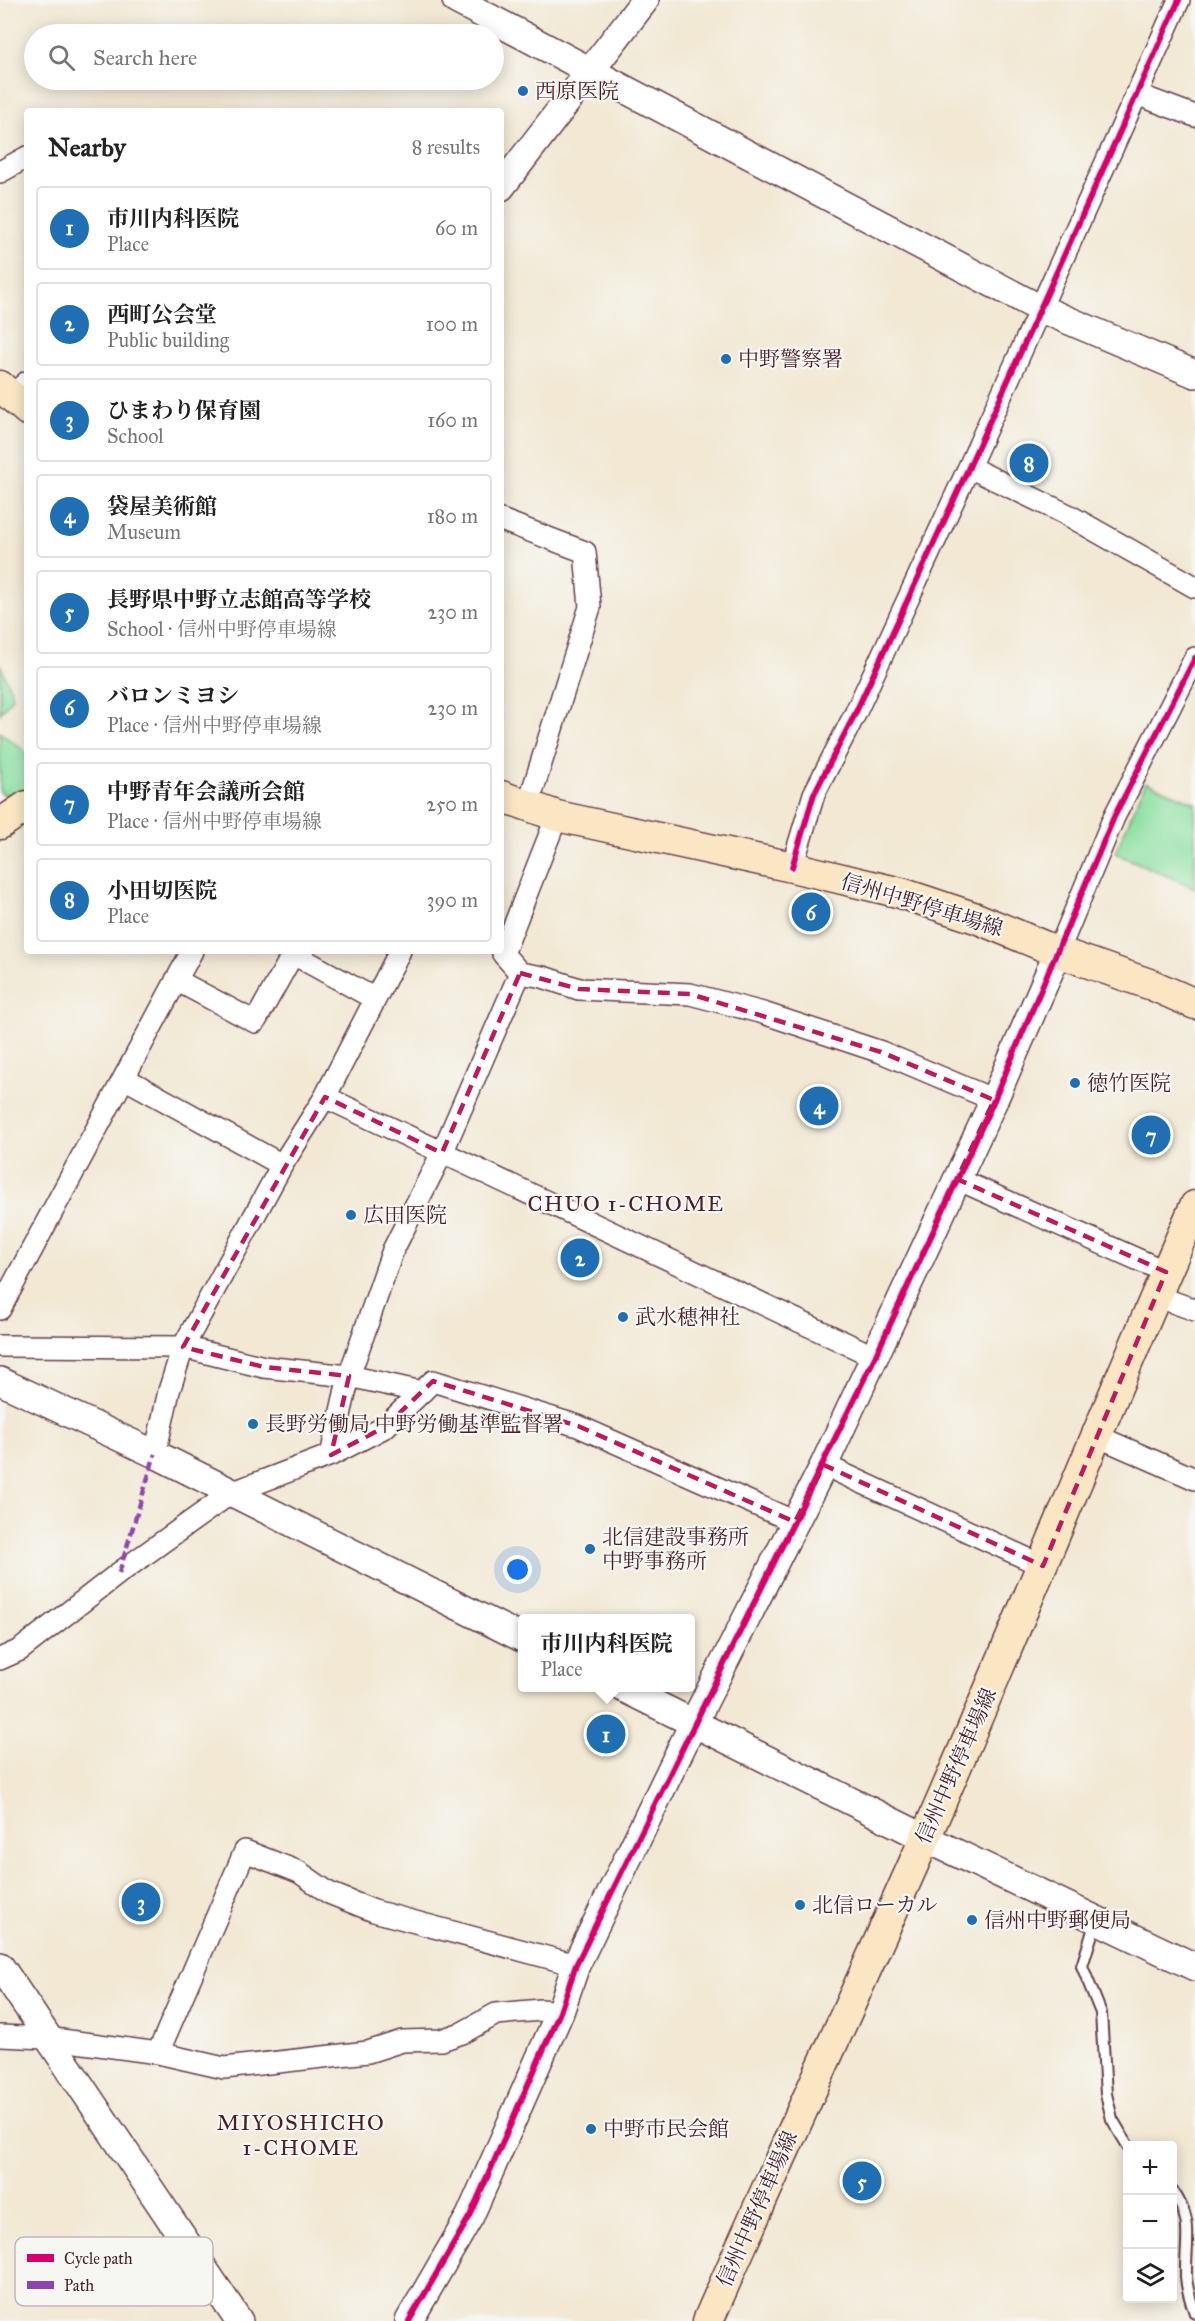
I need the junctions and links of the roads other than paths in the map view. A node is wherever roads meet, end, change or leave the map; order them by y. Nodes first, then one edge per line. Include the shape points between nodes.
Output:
1 (456, 0) edge
2 (645, 0) edge
3 (1179, 0) edge
4 (503, 24) edge
5 (504, 25) edge
6 (592, 70) junction
7 (1136, 94) junction
8 (1195, 116) edge
9 (24, 159) edge
10 (0, 172) edge
11 (504, 183) edge
12 (1040, 308) junction
13 (1195, 374) edge
14 (969, 467) junction
15 (504, 521) edge
16 (1195, 587) edge
17 (1195, 658) edge
18 (515, 801) edge
19 (24, 808) edge
20 (557, 816) junction
21 (0, 824) edge
22 (792, 867) junction
23 (504, 945) edge
24 (1058, 952) junction
25 (190, 954) edge
26 (289, 954) edge
27 (294, 954) edge
28 (398, 954) edge
29 (503, 954) edge
30 (520, 973) junction
31 (176, 980) junction
32 (375, 999) junction
33 (1195, 1004) edge
34 (124, 1078) junction
35 (325, 1097) junction
36 (994, 1100) junction
37 (442, 1153) junction
38 (282, 1165) junction
39 (957, 1179) junction
40 (1195, 1206) edge
41 (1161, 1284) junction
42 (0, 1309) edge
43 (1195, 1310) edge
44 (0, 1346) edge
45 (183, 1347) junction
46 (875, 1357) junction
47 (350, 1376) junction
48 (0, 1381) edge
49 (422, 1392) junction
50 (1097, 1436) junction
51 (155, 1454) junction
52 (331, 1455) junction
53 (824, 1465) junction
54 (1195, 1479) edge
55 (231, 1492) junction
56 (795, 1522) junction
57 (1043, 1566) junction
58 (518, 1636) edge
59 (0, 1659) edge
60 (631, 1692) edge
61 (694, 1722) junction
62 (925, 1838) junction
63 (1097, 1919) junction
64 (576, 1965) junction
65 (0, 1966) edge
66 (1195, 1967) edge
67 (560, 2012) junction
68 (0, 2036) edge
69 (47, 2038) junction
70 (158, 2053) junction
71 (1125, 2141) edge
72 (1177, 2194) edge
73 (182, 2237) edge
74 (213, 2283) edge
75 (1195, 2313) edge
76 (239, 2321) edge
77 (409, 2321) edge
78 (708, 2321) edge

1 - 4 street
2 - 6 street
3 - 7 street
5 - 6 street
6 - 11 street
6 - 12 street
7 - 8 street
7 - 12 street
9 - 10 street
12 - 13 street
12 - 14 street
14 - 16 street via 1068,515
14 - 22 street via 814,794
15 - 18 street via 585,552 590,607
17 - 24 street via 1114,817
18 - 20 main road, 信州中野停車場線
19 - 21 main road
20 - 22 main road, 信州中野停車場線
20 - 23 street
22 - 24 main road, 信州中野停車場線 via 901,893
24 - 33 main road, 信州中野停車場線
24 - 36 street
25 - 31 street
26 - 31 street via 255,1022
27 - 32 street
28 - 32 street
29 - 30 street
30 - 36 street via 579,989 690,994 763,1013 881,1052
30 - 37 street
31 - 34 street
32 - 35 street
34 - 38 street
34 - 42 street
35 - 37 street
35 - 38 street
36 - 39 street
37 - 46 street
37 - 47 street via 393,1250
38 - 45 street
39 - 41 street
39 - 46 street
40 - 41 main road, 信州中野停車場線
41 - 43 street
41 - 50 main road, 信州中野停車場線
44 - 45 street
45 - 47 street via 264,1367
45 - 51 street
46 - 53 street
47 - 49 street
47 - 52 street
48 - 51 street
49 - 52 street via 385,1427
49 - 56 street via 433,1381 578,1426
50 - 54 street
50 - 57 main road, 信州中野停車場線
51 - 55 street
52 - 55 street
53 - 56 street
53 - 57 street
55 - 58 street
55 - 59 street via 20,1650
56 - 61 street
57 - 62 main road, 信州中野停車場線
60 - 61 street
61 - 62 street
61 - 64 street
62 - 63 street
62 - 78 main road, 信州中野停車場線
63 - 66 street
63 - 71 lane via 1082,1966 1101,2013 1106,2094 1112,2119
64 - 67 street
64 - 70 street via 374,1911 329,1893 299,1872 245,1851
65 - 69 street
67 - 70 street via 496,2014 441,2040 402,2041 368,2052 259,2065 224,2068
67 - 77 street via 470,2216
68 - 69 street
69 - 70 street
69 - 73 street
72 - 75 lane via 1191,2218 1186,2277
74 - 76 street

